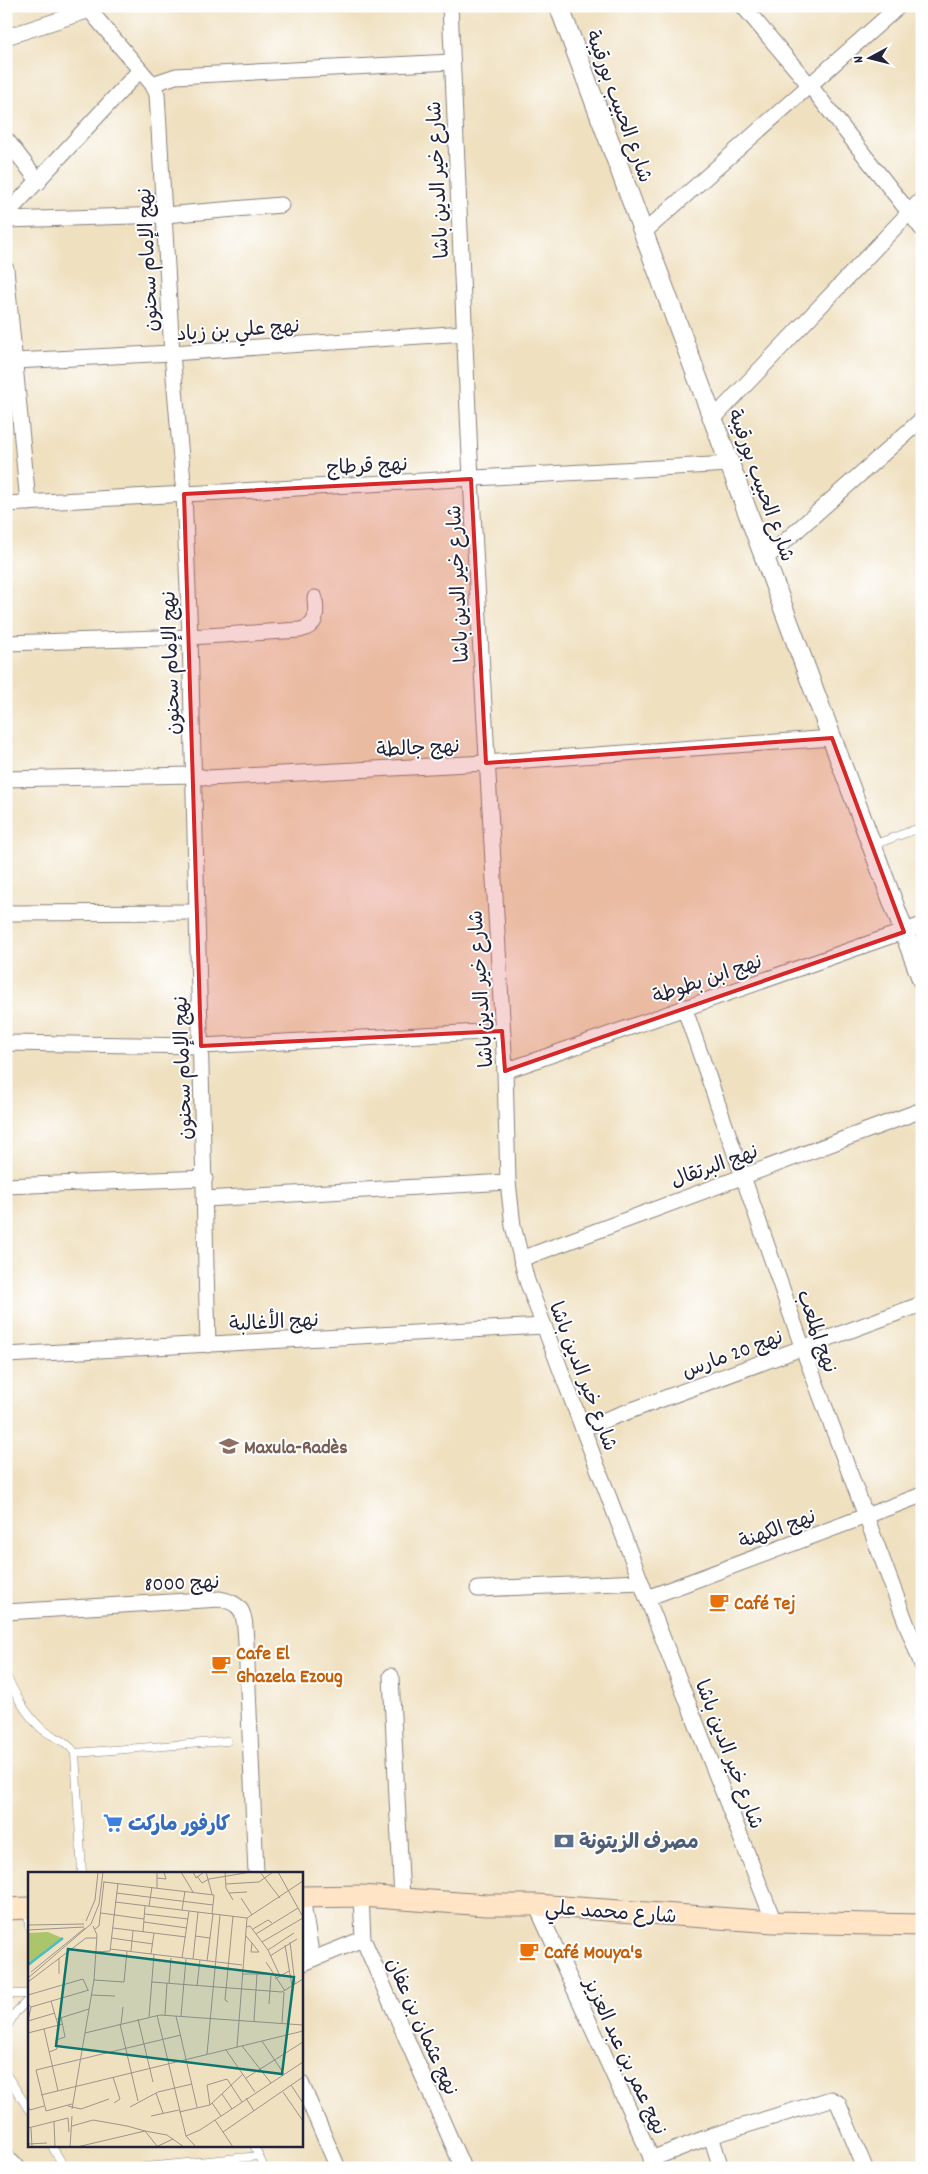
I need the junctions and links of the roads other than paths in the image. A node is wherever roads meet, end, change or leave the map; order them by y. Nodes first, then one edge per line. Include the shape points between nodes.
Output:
1 (450, 6) edge
2 (559, 6) edge
3 (743, 6) edge
4 (899, 6) edge
5 (88, 8) edge
6 (6, 37) edge
7 (452, 62) junction
8 (140, 70) junction
9 (152, 84) junction
10 (811, 86) junction
11 (6, 139) edge
12 (39, 182) junction
13 (922, 199) edge
14 (281, 204) dead end
15 (908, 211) junction
16 (6, 215) edge
17 (165, 215) junction
18 (6, 220) edge
19 (922, 229) edge
20 (643, 233) junction
21 (6, 269) edge
22 (464, 333) junction
23 (172, 353) junction
24 (15, 361) junction
25 (713, 419) junction
26 (922, 419) edge
27 (730, 464) junction
28 (471, 479) junction
29 (184, 494) junction
30 (28, 503) junction
31 (6, 504) edge
32 (765, 559) junction
33 (316, 598) dead end
34 (190, 637) junction
35 (6, 643) edge
36 (832, 738) junction
37 (486, 763) junction
38 (192, 775) junction
39 (6, 779) edge
40 (922, 827) edge
41 (871, 846) junction
42 (197, 912) junction
43 (6, 913) edge
44 (922, 925) edge
45 (904, 932) junction
46 (922, 980) edge
47 (684, 1007) junction
48 (502, 1031) junction
49 (6, 1043) edge
50 (201, 1046) junction
51 (505, 1071) junction
52 (922, 1110) edge
53 (744, 1175) junction
54 (205, 1178) junction
55 (508, 1182) junction
56 (6, 1186) edge
57 (205, 1199) junction
58 (521, 1259) junction
59 (922, 1304) edge
60 (544, 1326) junction
61 (208, 1345) junction
62 (803, 1349) junction
63 (6, 1355) edge
64 (582, 1428) junction
65 (922, 1495) edge
66 (865, 1517) junction
67 (641, 1582) junction
68 (478, 1590) dead end
69 (647, 1598) junction
70 (6, 1612) edge
71 (922, 1665) edge
72 (6, 1676) edge
73 (391, 1676) dead end
74 (227, 1741) dead end
75 (75, 1752) junction
76 (82, 1872) edge
77 (256, 1872) edge
78 (361, 1896) junction
79 (302, 1897) edge
80 (402, 1900) junction
81 (536, 1905) junction
82 (6, 1909) edge
83 (28, 1914) edge
84 (774, 1922) junction
85 (922, 1925) edge
86 (364, 1939) junction
87 (306, 1962) edge
88 (6, 1994) edge
89 (28, 1994) edge
90 (28, 2000) edge
91 (6, 2029) edge
92 (6, 2074) edge
93 (302, 2085) edge
94 (28, 2108) edge
95 (710, 2136) junction
96 (52, 2146) edge
97 (254, 2146) edge
98 (6, 2156) edge
99 (259, 2156) junction
100 (654, 2163) edge
101 (18, 2168) edge
102 (65, 2168) edge
103 (136, 2168) edge
104 (264, 2168) edge
105 (338, 2168) edge
106 (463, 2168) edge
107 (721, 2168) edge
108 (864, 2168) edge

1 - 7 street, شارع خير الدين باشا
2 - 20 street, شارع الحبيب بورقيبة
3 - 10 street
4 - 10 street
5 - 6 street
5 - 8 street, نهج الإمام سحنون
7 - 9 street via 176,76
7 - 22 street, شارع خير الدين باشا
8 - 9 street, نهج الإمام سحنون
8 - 12 street
9 - 17 street, نهج الإمام سحنون via 157,94
10 - 15 street
10 - 20 street
11 - 12 street
12 - 16 street
13 - 15 street
14 - 17 street
15 - 19 street
15 - 25 street
17 - 18 street
17 - 23 street, نهج الإمام سحنون
20 - 25 street, شارع الحبيب بورقيبة
21 - 24 street
22 - 23 street, نهج علي بن زياد
22 - 28 street, شارع خير الدين باشا
23 - 24 street, نهج علي بن زياد
23 - 29 street, نهج الإمام سحنون
24 - 30 street
25 - 27 street, شارع الحبيب بورقيبة
26 - 32 street
27 - 28 street, نهج قرطاج
27 - 32 street, شارع الحبيب بورقيبة
28 - 29 street, نهج قرطاج
28 - 37 street, شارع خير الدين باشا
29 - 30 street, نهج قرطاج
29 - 34 street, نهج الإمام سحنون
30 - 31 street, نهج قرطاج
32 - 36 street, شارع الحبيب بورقيبة
33 - 34 street via 317,618 306,628
34 - 35 street
34 - 38 street, نهج الإمام سحنون
36 - 37 street, نهج جالطة
36 - 41 street, شارع الحبيب بورقيبة
37 - 38 street, نهج جالطة via 208,778
37 - 48 street, شارع خير الدين باشا
38 - 39 street, نهج جالطة
38 - 42 street, نهج الإمام سحنون
40 - 41 lane
41 - 45 street, شارع الحبيب بورقيبة
42 - 43 street
42 - 50 street, نهج الإمام سحنون
44 - 45 street, نهج ابن بطوطة
45 - 46 street, شارع الحبيب بورقيبة
45 - 47 street, نهج ابن بطوطة
47 - 51 street, نهج ابن بطوطة
47 - 53 street, نهج الملعب
48 - 50 street
48 - 51 street, شارع خير الدين باشا
49 - 50 street
50 - 54 street, نهج الإمام سحنون
51 - 55 street, شارع خير الدين باشا
52 - 53 street, نهج البرتقال
53 - 58 street, نهج البرتقال
53 - 62 street, نهج الملعب
54 - 56 street
54 - 57 street, نهج الإمام سحنون
55 - 57 street
55 - 58 street, شارع خير الدين باشا
57 - 61 street, نهج الإمام سحنون
58 - 60 street, شارع خير الدين باشا
59 - 62 street, نهج 20 مارس
60 - 61 street, نهج الأغالبة
60 - 64 street, شارع خير الدين باشا
61 - 63 street, نهج الأغالبة
62 - 64 street, نهج 20 مارس
62 - 66 street, نهج الملعب
64 - 67 street, شارع خير الدين باشا
65 - 66 street, نهج الكهنة
66 - 69 street, نهج الكهنة
66 - 71 street, نهج الملعب
67 - 68 street
67 - 69 street, شارع خير الدين باشا
69 - 84 street, شارع خير الدين باشا
70 - 77 street, نهج 8000 via 220,1599 240,1606 246,1642
72 - 75 lane via 21,1706 42,1729 68,1743
73 - 80 street
74 - 75 lane
75 - 76 lane
78 - 79 main road, شارع محمد علي
78 - 80 main road, شارع محمد علي
78 - 86 street, نهج عثمان بن عفان
79 - 87 street
80 - 81 main road, شارع محمد علي
81 - 84 main road, شارع محمد علي
81 - 100 street, نهج عمر بن عبد العزيز
82 - 83 main road
84 - 85 main road, شارع محمد علي
86 - 87 street
86 - 106 street, نهج عثمان بن عفان
88 - 89 lane
90 - 91 lane
92 - 94 lane
93 - 105 street
95 - 100 street
95 - 107 street
95 - 108 street via 831,2098 838,2103
96 - 102 lane
97 - 99 lane
98 - 101 street
99 - 103 lane
99 - 104 lane

